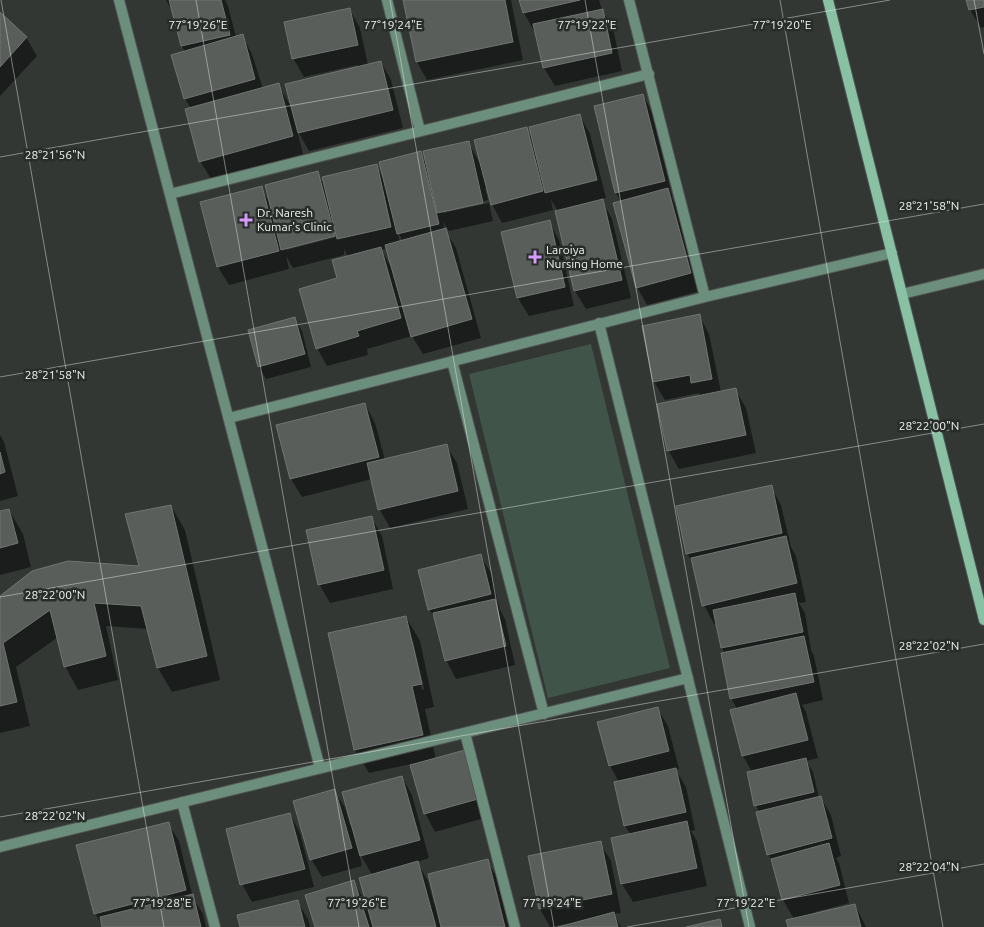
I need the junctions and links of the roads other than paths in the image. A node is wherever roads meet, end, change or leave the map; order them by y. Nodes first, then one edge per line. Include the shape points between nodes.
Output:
1 (119, 0) edge
2 (387, 0) edge
3 (629, 0) edge
4 (828, 0) edge
5 (649, 74) junction
6 (420, 131) junction
7 (170, 194) junction
8 (892, 253) junction
9 (984, 274) edge
10 (902, 294) junction
11 (705, 297) junction
12 (599, 323) junction
13 (452, 361) junction
14 (228, 418) junction
15 (984, 620) edge
16 (688, 678) junction
17 (544, 714) junction
18 (465, 733) junction
19 (320, 768) junction
20 (182, 802) junction
21 (0, 847) edge
22 (215, 927) edge
23 (515, 927) edge
24 (750, 927) edge

1 - 7 street
2 - 6 street
3 - 5 street
4 - 8 street
5 - 6 street
5 - 11 street
6 - 7 street
7 - 14 street
8 - 10 street
8 - 11 street
9 - 10 street
10 - 15 street
11 - 12 street
12 - 13 street
12 - 16 street
13 - 14 street
13 - 17 street
14 - 19 street
16 - 17 street
16 - 24 street
17 - 18 street
18 - 19 street
18 - 23 street
19 - 20 street
20 - 21 street
20 - 22 street

